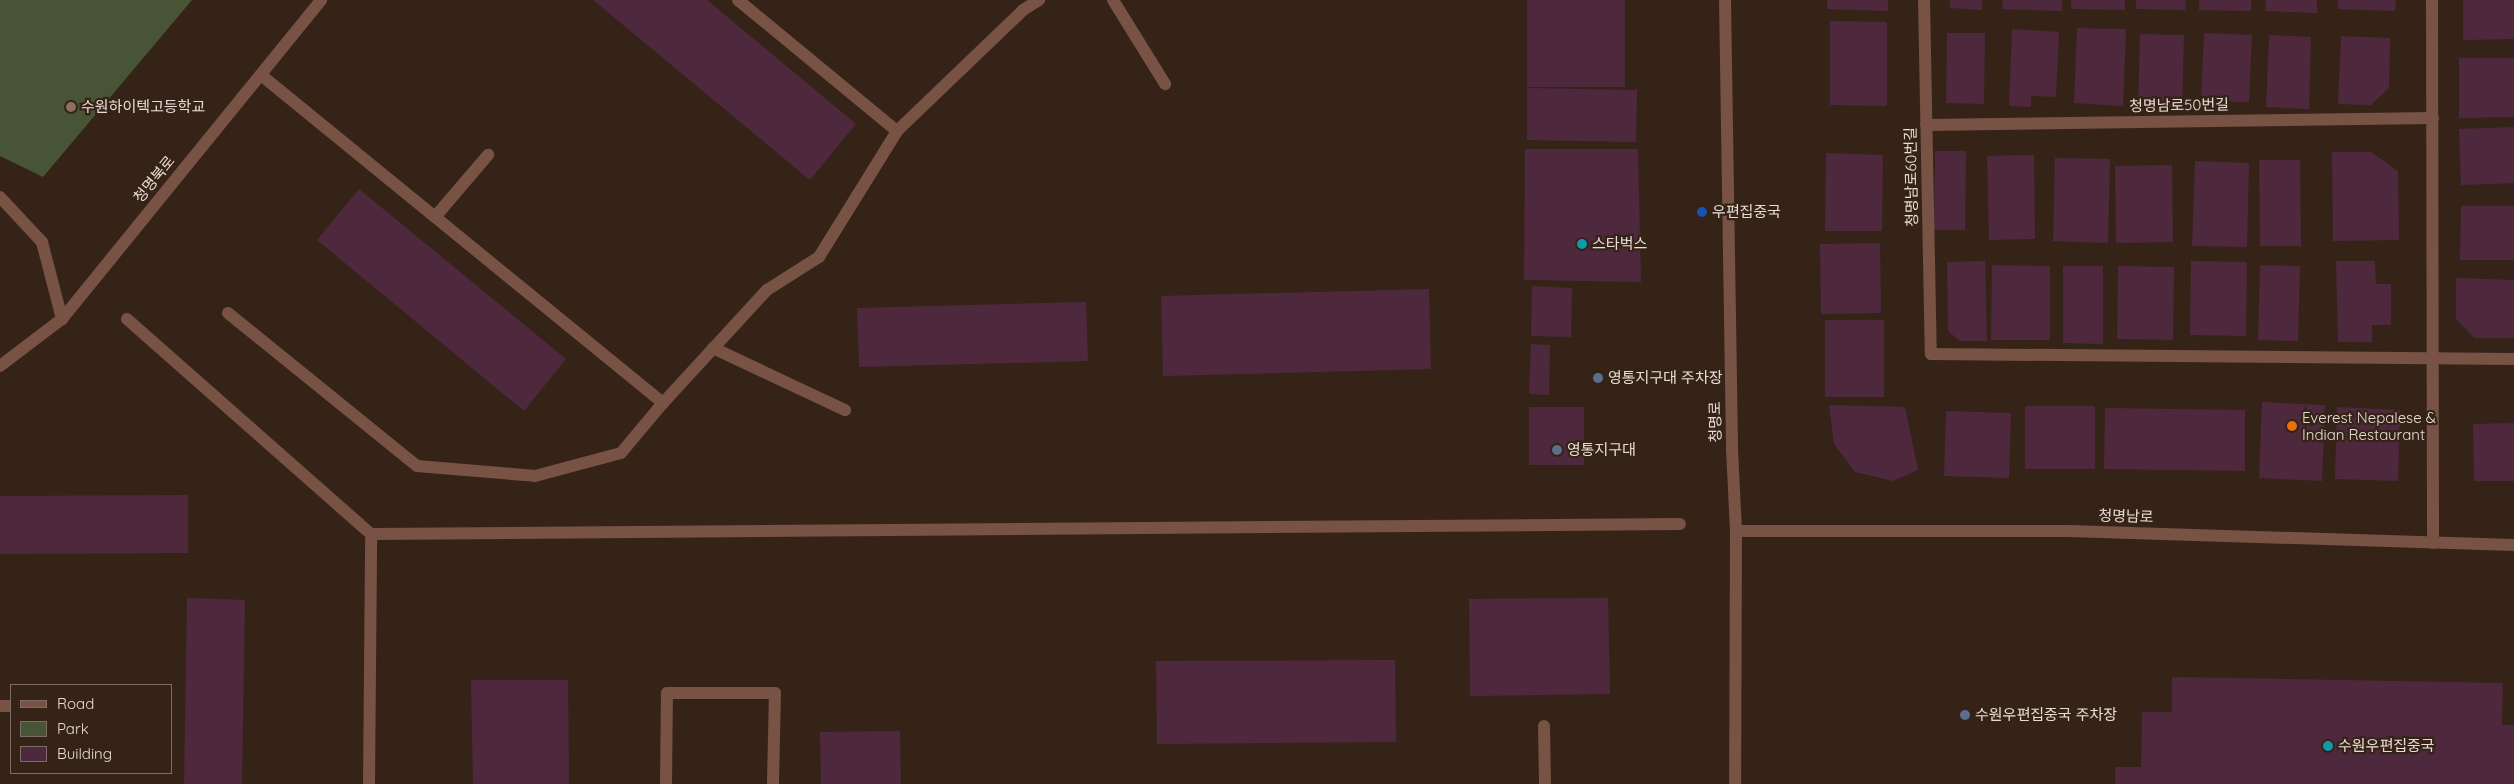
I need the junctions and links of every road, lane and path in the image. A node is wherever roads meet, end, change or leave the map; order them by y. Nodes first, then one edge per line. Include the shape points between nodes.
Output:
1 (321, 0) edge
2 (738, 0) edge
3 (1039, 0) edge
4 (1113, 0) edge
5 (1725, 0) edge
6 (1924, 0) edge
7 (2432, 0) edge
8 (261, 75) junction
9 (1165, 84) dead end
10 (2433, 118) junction
11 (1926, 125) junction
12 (897, 131) junction
13 (488, 155) dead end
14 (0, 197) edge
15 (435, 217) junction
16 (228, 313) dead end
17 (62, 319) junction
18 (127, 319) dead end
19 (714, 348) junction
20 (2434, 359) junction
21 (2514, 360) edge
22 (0, 366) edge
23 (663, 402) junction
24 (845, 410) dead end
25 (1680, 524) dead end
26 (1736, 532) junction
27 (371, 534) junction
28 (2433, 543) junction
29 (2514, 545) edge
30 (1544, 726) dead end
31 (369, 784) edge
32 (666, 784) edge
33 (773, 784) edge
34 (1545, 784) edge
35 (1735, 784) edge

1 - 8 street, 청명북로
2 - 12 street
3 - 12 street via 1023,10
4 - 9 street
5 - 26 street, 청명로
6 - 11 street, 청명남로60번길
7 - 10 street
8 - 15 street
8 - 17 street, 청명북로
10 - 11 street, 청명남로50번길
10 - 20 street
11 - 20 street, 청명남로60번길 via 1931,354
12 - 19 street via 819,257 767,290
13 - 15 street
14 - 17 street via 42,242
15 - 23 street
16 - 23 street via 417,466 535,476 621,453
17 - 22 street, 청명북로
18 - 27 street
19 - 23 street
19 - 24 street
20 - 21 street
20 - 28 street
25 - 27 street
26 - 28 street, 청명남로 via 2069,531
26 - 35 street, 청명로
27 - 31 street
28 - 29 street, 청명남로
30 - 34 street
32 - 33 street via 667,693 775,692

